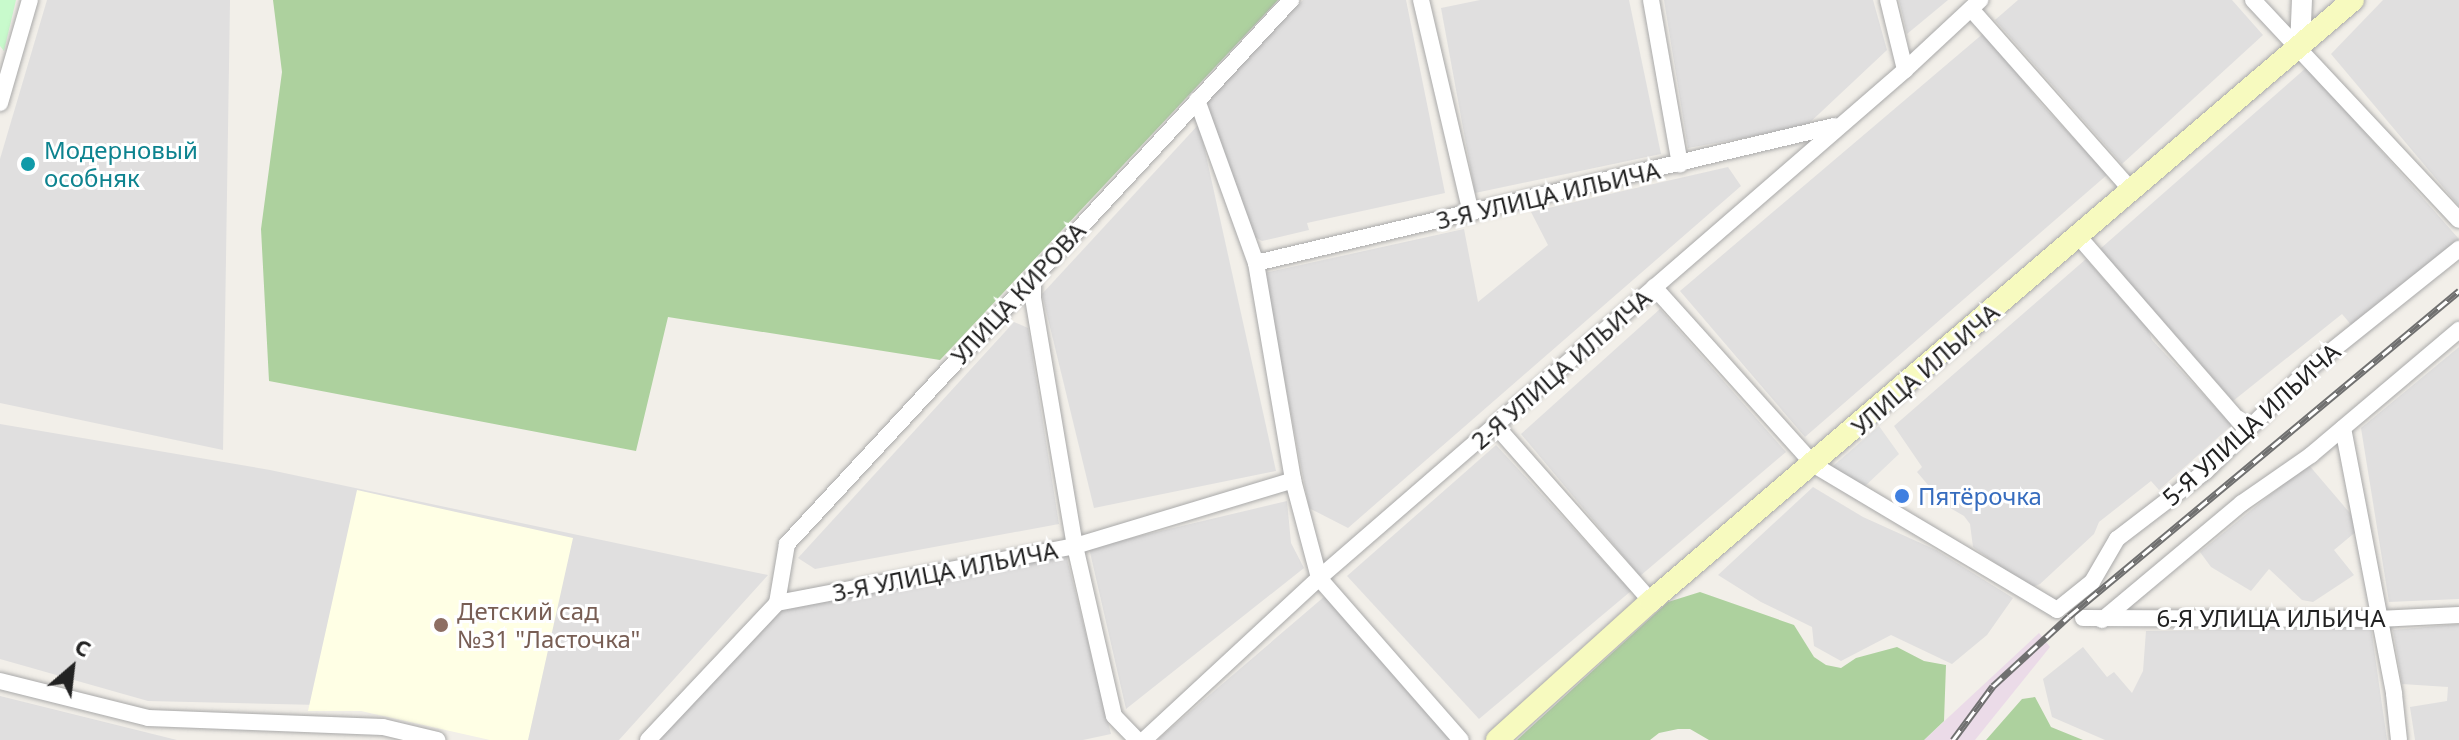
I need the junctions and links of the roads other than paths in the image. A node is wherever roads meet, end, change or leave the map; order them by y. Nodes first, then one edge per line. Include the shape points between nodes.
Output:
1 (30, 0) edge
2 (1291, 0) edge
3 (1651, 0) edge
4 (1888, 0) edge
5 (2253, 0) edge
6 (2302, 0) edge
7 (2353, 0) edge
8 (1426, 1) edge
9 (1976, 4) edge
10 (2300, 47) junction
11 (1905, 70) junction
12 (1197, 100) junction
13 (0, 103) edge
14 (1839, 124) junction
15 (1680, 164) junction
16 (2132, 191) junction
17 (1471, 213) junction
18 (2459, 220) edge
19 (2079, 237) junction
20 (2459, 249) edge
21 (1256, 263) junction
22 (1033, 277) junction
23 (1654, 287) junction
24 (2459, 330) edge
25 (1496, 426) junction
26 (2343, 428) junction
27 (2247, 430) junction
28 (1814, 465) junction
29 (1293, 480) junction
30 (1075, 546) junction
31 (1319, 578) junction
32 (1651, 601) junction
33 (777, 603) junction
34 (2459, 615) edge
35 (2083, 618) dead end
36 (2378, 619) junction
37 (2102, 620) junction
38 (0, 681) edge
39 (437, 740) edge
40 (648, 740) edge
41 (1137, 740) edge
42 (1144, 740) edge
43 (1461, 740) edge
44 (1497, 740) edge
45 (2399, 740) edge

1 - 13 street
2 - 12 street, УЛИЦА КИРОВА
3 - 15 street
4 - 11 street
5 - 10 street
6 - 10 street
7 - 10 main road, УЛИЦА ИЛЬИЧА
8 - 17 street
9 - 11 street, 2-Я УЛИЦА ИЛЬИЧА
9 - 16 street
10 - 16 main road, УЛИЦА ИЛЬИЧА
10 - 18 street
11 - 14 street, 2-Я УЛИЦА ИЛЬИЧА
12 - 21 street
12 - 22 street, УЛИЦА КИРОВА
14 - 15 street, 3-Я УЛИЦА ИЛЬИЧА
14 - 23 street, 2-Я УЛИЦА ИЛЬИЧА
15 - 17 street, 3-Я УЛИЦА ИЛЬИЧА
16 - 19 main road, УЛИЦА ИЛЬИЧА
17 - 21 street, 3-Я УЛИЦА ИЛЬИЧА
19 - 27 street
19 - 28 main road, УЛИЦА ИЛЬИЧА
20 - 27 street, 5-Я УЛИЦА ИЛЬИЧА via 2310,368
21 - 29 street
22 - 30 street
22 - 33 street, УЛИЦА КИРОВА via 787,544
23 - 25 street, 2-Я УЛИЦА ИЛЬИЧА
23 - 28 street
24 - 26 street
25 - 31 street, 2-Я УЛИЦА ИЛЬИЧА
25 - 32 street
26 - 36 street
26 - 37 street via 2242,503
27 - 28 street, 5-Я УЛИЦА ИЛЬИЧА via 2206,471 2117,539 2092,582 2057,610
28 - 32 main road, УЛИЦА ИЛЬИЧА
29 - 30 street, 3-Я УЛИЦА ИЛЬИЧА
29 - 31 street
30 - 33 street, 3-Я УЛИЦА ИЛЬИЧА
30 - 41 street via 1114,716
31 - 42 street, 2-Я УЛИЦА ИЛЬИЧА
31 - 43 street
32 - 44 main road, УЛИЦА ИЛЬИЧА
33 - 40 street
34 - 36 street, 6-Я УЛИЦА ИЛЬИЧА
35 - 37 street, 6-Я УЛИЦА ИЛЬИЧА
36 - 37 street, 6-Я УЛИЦА ИЛЬИЧА
36 - 45 street
38 - 39 street via 148,718 383,727

